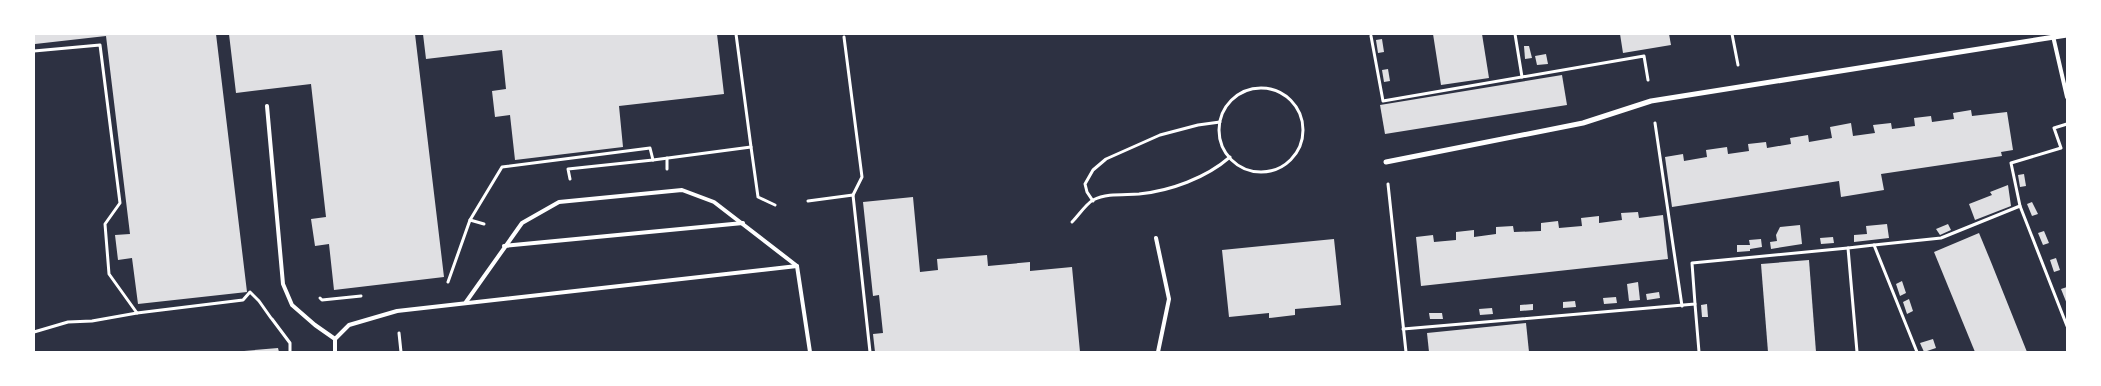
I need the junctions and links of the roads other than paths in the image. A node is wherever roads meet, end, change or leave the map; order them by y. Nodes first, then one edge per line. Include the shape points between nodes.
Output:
1 (2067, 35) edge
2 (2052, 36) junction
3 (2067, 96) edge
4 (267, 106) dead end
5 (1386, 162) road end
6 (742, 223) junction
7 (1156, 238) dead end
8 (504, 246) junction
9 (797, 266) junction
10 (466, 302) junction
11 (335, 339) junction
12 (335, 352) edge
13 (810, 352) edge
14 (1158, 352) edge

1 - 2 street
2 - 3 lane
2 - 5 street via 1651,101 1583,123
4 - 11 lane via 284,284 292,305
6 - 8 lane
6 - 8 lane via 714,202 682,190 559,202 522,223
6 - 9 lane
7 - 14 lane via 1169,299
8 - 10 lane
9 - 10 lane
9 - 13 lane
10 - 11 lane via 397,311 365,319 349,325
11 - 12 lane

